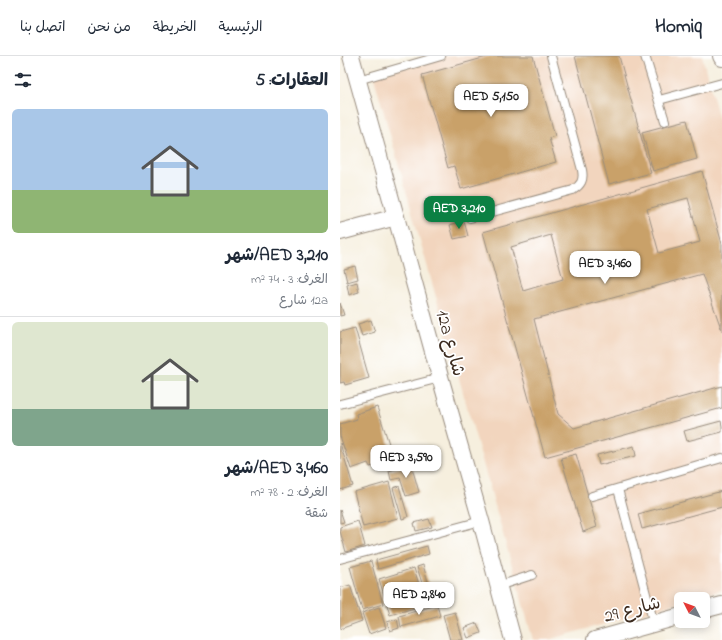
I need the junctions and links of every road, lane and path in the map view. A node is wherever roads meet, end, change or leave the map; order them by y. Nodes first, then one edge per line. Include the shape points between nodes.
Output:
1 (351, 56) edge
2 (442, 56) edge
3 (551, 56) edge
4 (645, 56) edge
5 (358, 80) junction
6 (722, 83) edge
7 (659, 100) junction
8 (665, 121) dead end
9 (396, 217) junction
10 (470, 218) dead end
11 (340, 232) edge
12 (440, 378) junction
13 (340, 404) edge
14 (722, 458) edge
15 (618, 489) junction
16 (592, 496) dead end
17 (481, 521) junction
18 (340, 559) edge
19 (532, 575) dead end
20 (498, 586) junction
21 (722, 605) edge
22 (710, 608) edge
23 (674, 618) edge
24 (654, 624) junction
25 (513, 640) edge
26 (594, 640) edge

1 - 5 street, 12a شارع
2 - 5 lane
3 - 10 lane via 582,170 582,182 573,190
4 - 7 lane
5 - 9 street, 12a شارع
6 - 7 lane
7 - 8 lane
9 - 11 street
9 - 12 street, 12a شارع
12 - 13 lane
12 - 17 street, 12a شارع
14 - 15 lane
15 - 16 lane
15 - 24 lane
17 - 18 lane
17 - 20 street, 12a شارع
19 - 20 lane
20 - 25 street, 12a شارع
21 - 22 street
23 - 24 street, شارع 29
24 - 26 street, شارع 29

